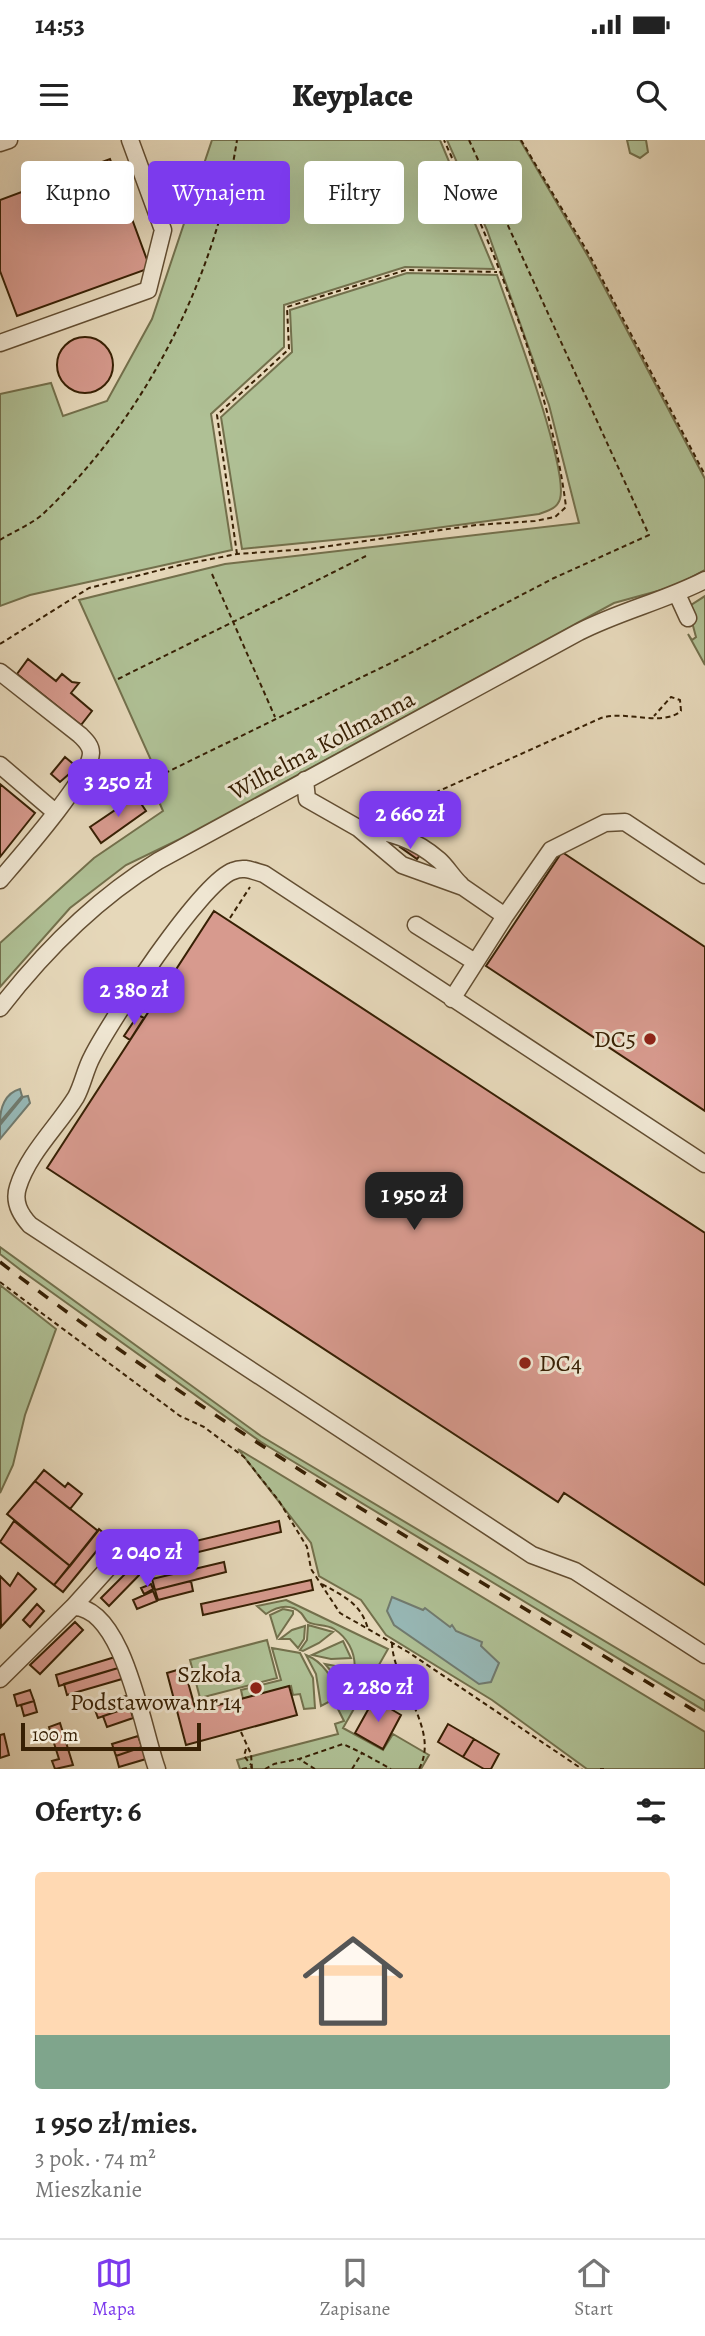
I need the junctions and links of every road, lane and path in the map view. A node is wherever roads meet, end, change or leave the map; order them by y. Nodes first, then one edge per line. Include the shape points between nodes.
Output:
1 (9, 140) edge
2 (130, 140) edge
3 (237, 140) edge
4 (444, 140) edge
5 (470, 140) edge
6 (521, 140) edge
7 (0, 143) edge
8 (498, 272) junction
9 (0, 343) edge
10 (705, 475) edge
11 (0, 540) edge
12 (237, 554) junction
13 (366, 556) dead end
14 (212, 574) dead end
15 (705, 580) edge
16 (677, 594) junction
17 (688, 618) dead end
18 (233, 624) junction
19 (0, 644) edge
20 (0, 672) edge
21 (118, 679) dead end
22 (654, 716) junction
23 (275, 718) junction
24 (0, 765) edge
25 (157, 777) dead end
26 (304, 780) junction
27 (55, 812) junction
28 (379, 818) dead end
29 (358, 828) junction
30 (705, 876) edge
31 (255, 879) dead end
32 (0, 880) edge
33 (463, 887) junction
34 (505, 916) junction
35 (230, 918) dead end
36 (416, 925) dead end
37 (475, 962) junction
38 (452, 999) junction
39 (0, 1008) edge
40 (705, 1164) edge
41 (0, 1282) edge
42 (119, 1556) dead end
43 (320, 1583) junction
44 (73, 1607) junction
45 (368, 1630) junction
46 (392, 1642) junction
47 (705, 1655) edge
48 (0, 1679) edge
49 (241, 1732) dead end
50 (246, 1748) junction
51 (362, 1753) junction
52 (299, 1759) junction
53 (252, 1768) edge
54 (157, 1769) edge
55 (242, 1769) edge
56 (265, 1769) edge
57 (315, 1769) edge
58 (352, 1769) edge
59 (391, 1769) edge
60 (419, 1769) edge
61 (582, 1769) edge
62 (600, 1769) edge
63 (604, 1769) edge

1 - 7 street
2 - 9 street via 163,230 148,290
3 - 11 path via 216,235 191,306 155,370 104,446 44,514
4 - 8 path
5 - 23 path via 649,535
6 - 10 path via 590,256
8 - 12 path via 406,270 287,307 289,349 217,415
8 - 12 path via 537,381 566,507 555,517 535,521
12 - 19 path via 89,588
13 - 18 path
14 - 18 path
15 - 16 street, Wilhelma Kollmanna
16 - 17 street
16 - 26 street, Wilhelma Kollmanna via 609,616
18 - 21 path
18 - 23 path
20 - 27 street via 89,745 87,767
22 - 22 path via 677,715 680,701 671,697
22 - 28 path via 601,718
23 - 25 path
24 - 27 street
26 - 29 street via 307,799
26 - 39 street, Wilhelma Kollmanna via 113,890 42,957
27 - 32 street
29 - 33 street via 402,865
29 - 33 street via 390,831 414,843 441,861
30 - 34 street via 625,822 612,821 551,850
31 - 35 path
33 - 34 street
34 - 37 street
36 - 37 street
37 - 38 street
38 - 40 street
38 - 47 street via 264,874 245,868 232,871 219,878 180,921 92,1056 77,1095 23,1175 16,1201 21,1215 532,1555 575,1571
41 - 43 path via 159,1401 244,1457 291,1516
42 - 44 street
43 - 45 path via 340,1613
43 - 45 path via 354,1602
44 - 48 street
44 - 54 street via 88,1610 120,1648
45 - 46 path
46 - 60 path via 392,1655 422,1732 426,1756
46 - 61 path
49 - 50 path
50 - 53 path
50 - 53 path via 244,1756
51 - 52 path via 343,1744
51 - 58 path
51 - 59 path
52 - 56 path
52 - 57 path
53 - 55 path
62 - 63 path

